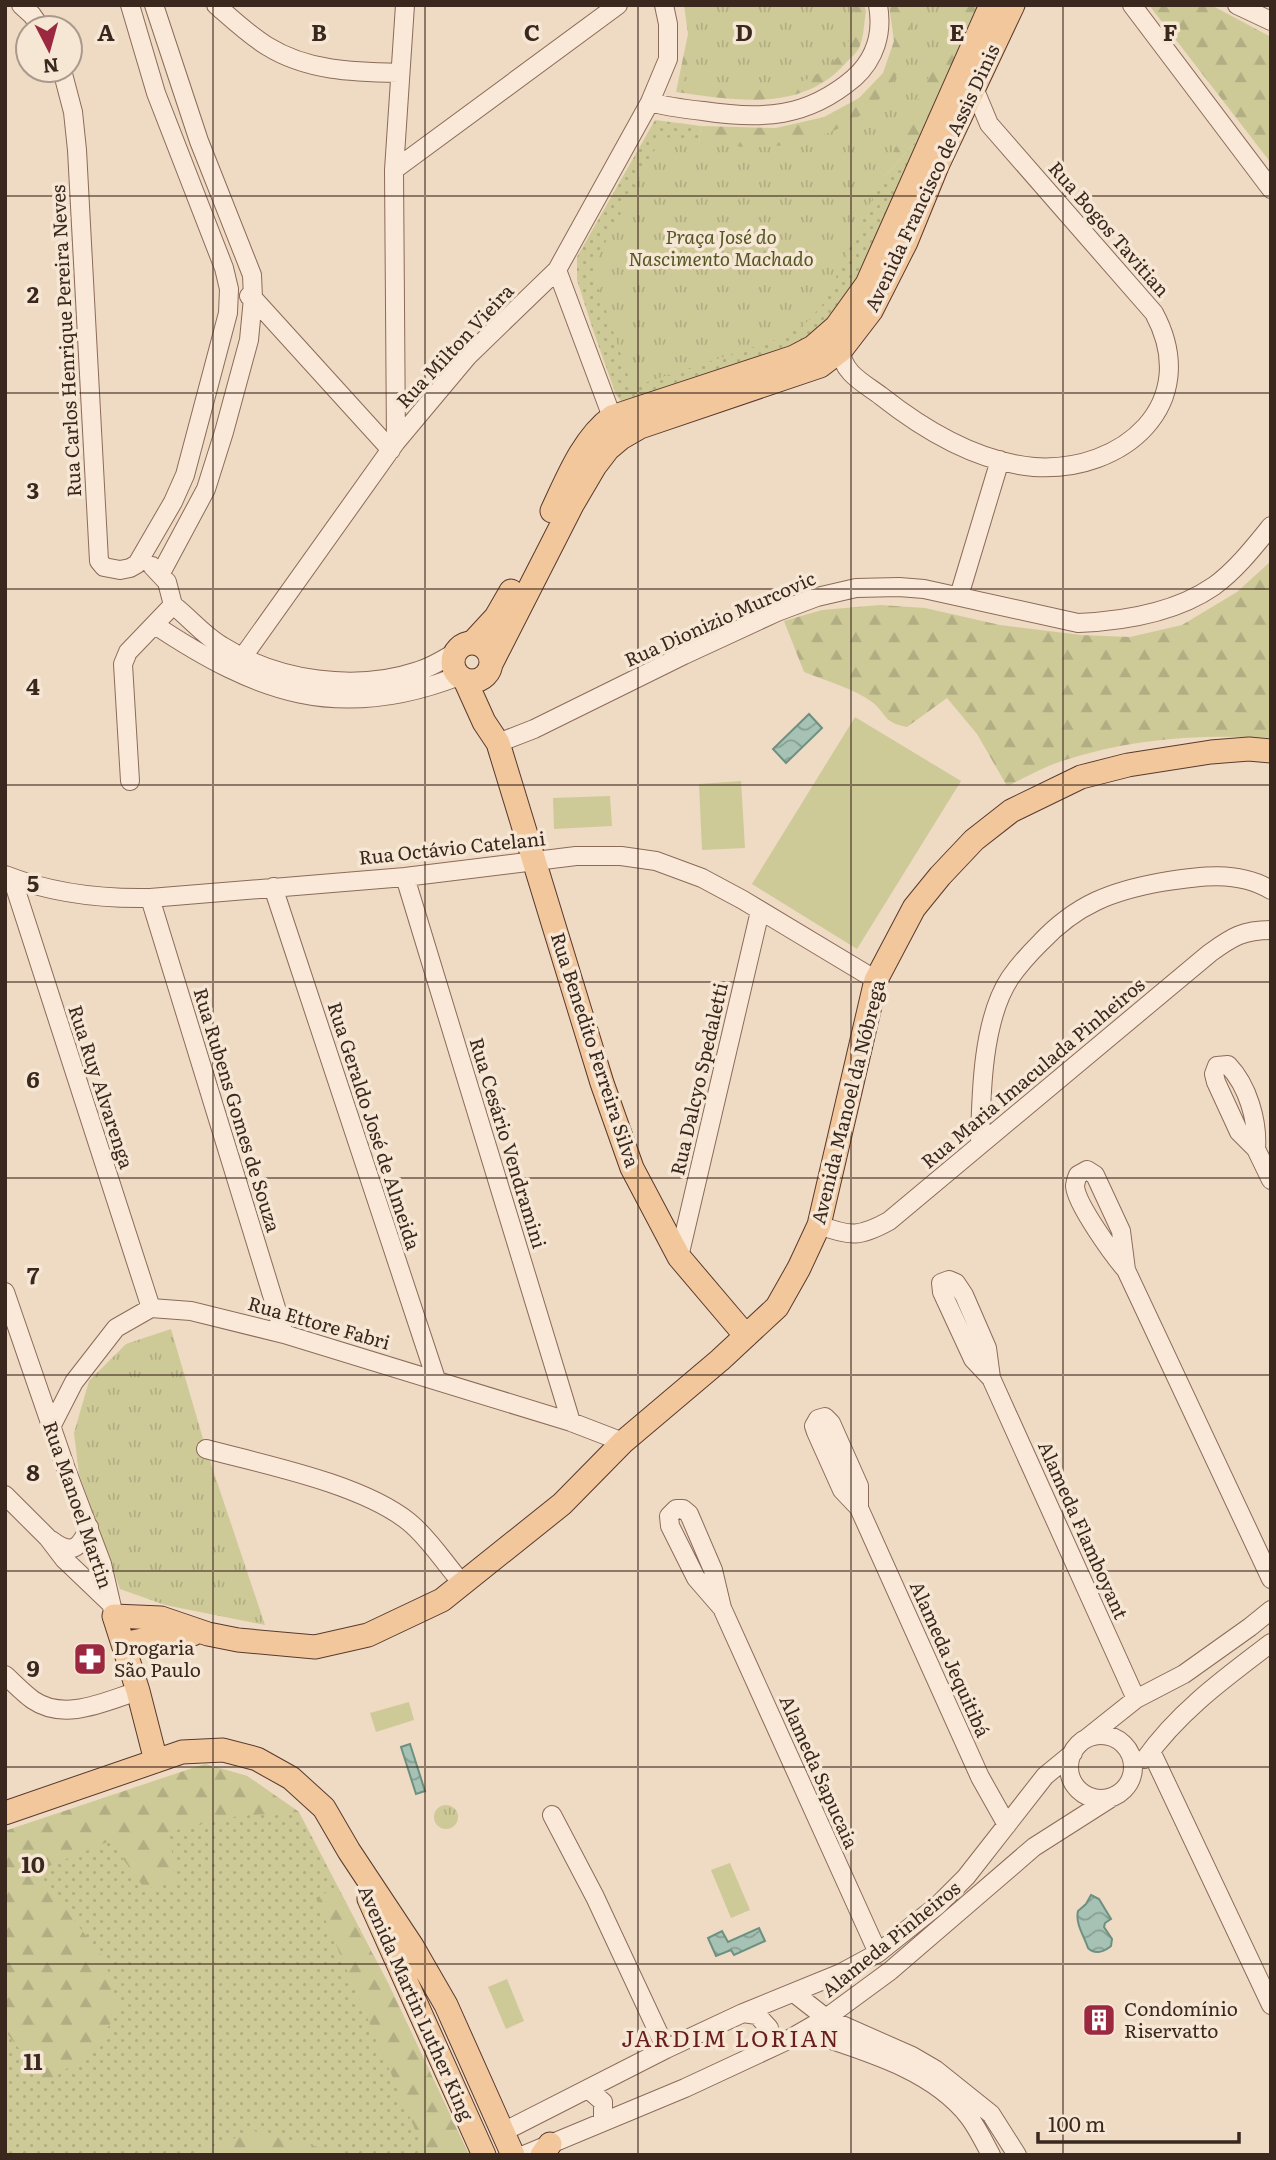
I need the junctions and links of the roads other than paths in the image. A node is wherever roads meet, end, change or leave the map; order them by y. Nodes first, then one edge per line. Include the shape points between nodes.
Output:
1 (130, 5) edge
2 (153, 5) edge
3 (216, 5) edge
4 (405, 5) edge
5 (618, 5) edge
6 (664, 5) edge
7 (878, 5) edge
8 (990, 5) edge
9 (1013, 5) edge
10 (1132, 5) edge
11 (1237, 5) edge
12 (1271, 21) edge
13 (399, 73) junction
14 (66, 84) edge
15 (974, 88) junction
16 (650, 102) junction
17 (394, 170) junction
18 (1271, 189) edge
19 (557, 270) junction
20 (229, 289) junction
21 (253, 298) junction
22 (841, 350) junction
23 (612, 417) junction
24 (393, 446) junction
25 (1000, 460) junction
26 (1271, 526) edge
27 (142, 557) junction
28 (161, 573) junction
29 (959, 596) junction
30 (173, 604) junction
31 (155, 625) junction
32 (199, 628) junction
33 (184, 645) junction
34 (464, 647) junction
35 (243, 658) junction
36 (475, 674) junction
37 (497, 740) junction
38 (1271, 751) edge
39 (130, 781) dead end
40 (535, 860) junction
41 (9, 877) edge
42 (405, 877) junction
43 (273, 887) junction
44 (1271, 890) edge
45 (150, 898) junction
46 (760, 911) junction
47 (1271, 930) edge
48 (876, 980) junction
49 (980, 1144) junction
50 (1256, 1149) dead end
51 (1271, 1180) edge
52 (819, 1225) junction
53 (679, 1257) junction
54 (1126, 1270) junction
55 (5, 1292) edge
56 (150, 1308) junction
57 (284, 1334) junction
58 (746, 1336) junction
59 (991, 1378) junction
60 (436, 1379) junction
61 (571, 1422) junction
62 (51, 1427) junction
63 (622, 1442) junction
64 (206, 1449) dead end
65 (5, 1495) edge
66 (859, 1508) dead end
67 (89, 1527) junction
68 (48, 1538) junction
69 (1271, 1579) edge
70 (462, 1583) junction
71 (722, 1608) junction
72 (112, 1609) junction
73 (1271, 1610) edge
74 (208, 1634) junction
75 (1271, 1643) edge
76 (123, 1644) junction
77 (5, 1675) edge
78 (138, 1691) junction
79 (1136, 1699) junction
80 (1087, 1738) junction
81 (1151, 1751) junction
82 (1073, 1753) junction
83 (156, 1761) junction
84 (1130, 1782) junction
85 (1114, 1796) junction
86 (5, 1813) edge
87 (552, 1815) dead end
88 (1007, 1825) junction
89 (349, 1851) junction
90 (878, 1953) junction
91 (794, 1993) junction
92 (1271, 2005) edge
93 (743, 2013) junction
94 (826, 2018) junction
95 (804, 2031) junction
96 (666, 2049) junction
97 (755, 2055) junction
98 (588, 2089) junction
99 (997, 2121) junction
100 (603, 2122) junction
101 (978, 2130) junction
102 (503, 2132) junction
103 (546, 2149) edge
104 (487, 2153) edge
105 (513, 2155) edge
106 (524, 2155) edge
107 (990, 2155) edge
108 (1017, 2155) edge

1 - 20 street via 156,93
2 - 21 street via 194,129 252,275
3 - 13 street via 267,46 297,61 330,69
4 - 13 street
5 - 17 street
6 - 16 street, Rua Milton Vieira via 668,59
7 - 16 street via 879,37 872,56 854,78 816,104 756,117
8 - 23 main road, Avenida Francisco de Assis Dinis via 867,284 836,327 794,358
9 - 15 main road, Avenida Francisco de Assis Dinis
10 - 18 street
11 - 12 street
13 - 17 street
14 - 27 street, Rua Carlos Henrique Pereira Neves via 77,150 99,561 104,567 120,570
15 - 22 main road, Avenida Francisco de Assis Dinis via 876,302
15 - 25 street, Rua Bogos Tavitian via 989,124 1154,313 1167,345 1170,379 1152,422 1090,461 1076,466 1032,467
16 - 19 street, Rua Milton Vieira
17 - 24 street
19 - 23 street
19 - 24 street, Rua Milton Vieira via 468,356
20 - 21 street
20 - 27 street via 217,360 185,475
21 - 24 street
21 - 28 street via 249,340 206,489
22 - 25 street, Rua Bogos Tavitian via 846,369 902,413 963,447
22 - 36 main road, Avenida Francisco de Assis Dinis via 820,366 640,427 608,449
23 - 34 main road via 591,439 507,600
24 - 35 street, Rua Milton Vieira
25 - 29 street
26 - 29 street, Rua Dionizio Murcovic via 1214,586 1161,611 1078,623
27 - 28 street
28 - 30 street
29 - 37 street, Rua Dionizio Murcovic via 899,587 835,591 776,612 534,729
30 - 31 street
30 - 32 street
31 - 33 street
31 - 39 street via 128,652 123,664
32 - 33 street
32 - 35 street
33 - 36 street via 253,680 317,698 397,694
34 - 35 street via 418,671 352,682 306,678
34 - 36 main road via 453,660 454,668
34 - 36 main road via 486,648
36 - 37 main road, Rua Benedito Ferreira Silva via 484,722
37 - 40 main road, Rua Benedito Ferreira Silva
38 - 48 main road, Avenida Manoel da Nóbrega via 1236,750 1128,765 1081,777 1011,811 974,840 914,908
40 - 42 street, Rua Octávio Catelani
40 - 46 street, Rua Octávio Catelani via 598,856 656,862 702,878
40 - 53 main road, Rua Benedito Ferreira Silva via 632,1168
41 - 45 street, Rua Octávio Catelani via 78,893
41 - 56 street, Rua Ruy Alvarenga
42 - 43 street, Rua Octávio Catelani
42 - 61 street, Rua Cesário Vendramini
43 - 45 street, Rua Octávio Catelani
43 - 60 street, Rua Geraldo José de Almeida
44 - 49 street via 1255,881 1225,875 1170,881 1115,893 1060,922 1009,980 994,1015 981,1094
45 - 57 street, Rua Rubens Gomes de Souza
46 - 48 street, Rua Octávio Catelani
46 - 53 street, Rua Dalcyo Spedaletti
47 - 49 street, Rua Maria Imaculada Pinheiros via 1235,935 1210,953
48 - 52 main road, Avenida Manoel da Nóbrega
49 - 52 street, Rua Maria Imaculada Pinheiros via 889,1221 866,1234 840,1233
50 - 51 street
52 - 58 main road, Avenida Manoel da Nóbrega via 777,1307
53 - 58 main road, Rua Benedito Ferreira Silva
54 - 54 street via 1121,1231 1095,1175 1087,1170 1078,1175 1079,1197
54 - 69 street
55 - 62 street, Rua Manoel Martin
56 - 57 street, Rua Ettore Fabri via 191,1311
56 - 62 street via 116,1328 74,1382
57 - 60 street, Rua Ettore Fabri
58 - 63 main road, Avenida Manoel da Nóbrega
59 - 59 street, Alameda Flamboyant via 987,1348 964,1295 956,1283 942,1283 972,1359
59 - 79 street, Alameda Flamboyant
60 - 61 street, Rua Ettore Fabri
61 - 63 street, Rua Ettore Fabri
62 - 67 street, Rua Manoel Martin
63 - 70 main road, Avenida Manoel da Nóbrega via 562,1504
64 - 70 street via 384,1504 411,1524
65 - 68 street
66 - 88 street, Alameda Jequitibá via 980,1777
67 - 68 street via 82,1542 70,1549
67 - 72 street, Rua Manoel Martin
68 - 72 street
70 - 74 main road, Avenida Manoel da Nóbrega via 442,1600 387,1627 315,1647
71 - 71 street, Alameda Sapucaia via 713,1570 689,1514 676,1509 669,1516 670,1525 696,1578
71 - 90 street, Alameda Sapucaia
72 - 74 main road, Avenida Manoel da Nóbrega via 161,1618
72 - 76 main road, Rua Manoel Martin
73 - 79 street via 1184,1674
74 - 76 main road, Avenida Manoel da Nóbrega
75 - 81 street via 1199,1699
76 - 78 main road, Rua Manoel Martin
77 - 78 street via 34,1701 57,1710 79,1709
78 - 83 main road, Rua Manoel Martin
79 - 80 street
80 - 82 street
80 - 84 street via 1107,1735 1124,1744 1133,1762
81 - 84 street
81 - 92 street
82 - 85 street via 1070,1774 1075,1784 1093,1797
82 - 88 street, Alameda Pinheiros via 1045,1776
83 - 86 main road, Avenida Martin Luther King
83 - 89 main road, Avenida Martin Luther King via 182,1752 223,1750 257,1759 291,1778 324,1808
84 - 85 street
85 - 94 street, Alameda Pinheiros via 1034,1847 881,1978
87 - 96 street
88 - 90 street, Alameda Pinheiros via 957,1886
89 - 102 main road, Avenida Martin Luther King via 446,2005
89 - 104 main road, Avenida Martin Luther King via 388,1945
90 - 91 street, Alameda Pinheiros
91 - 93 street, Alameda Pinheiros
91 - 94 street
93 - 96 street, Alameda Pinheiros
93 - 97 street via 758,2015 769,2028
94 - 95 street, Alameda Pinheiros
94 - 99 street via 936,2070
95 - 97 street, Alameda Pinheiros
95 - 101 street via 887,2061 928,2082
96 - 98 street, Alameda Pinheiros
97 - 100 street, Alameda Pinheiros
98 - 100 street via 603,2102
98 - 102 street, Alameda Pinheiros
99 - 101 street
99 - 108 street
100 - 103 street, Alameda Pinheiros
101 - 107 street
102 - 104 main road
102 - 105 main road, Avenida Martin Luther King
103 - 106 street, Alameda Pinheiros

